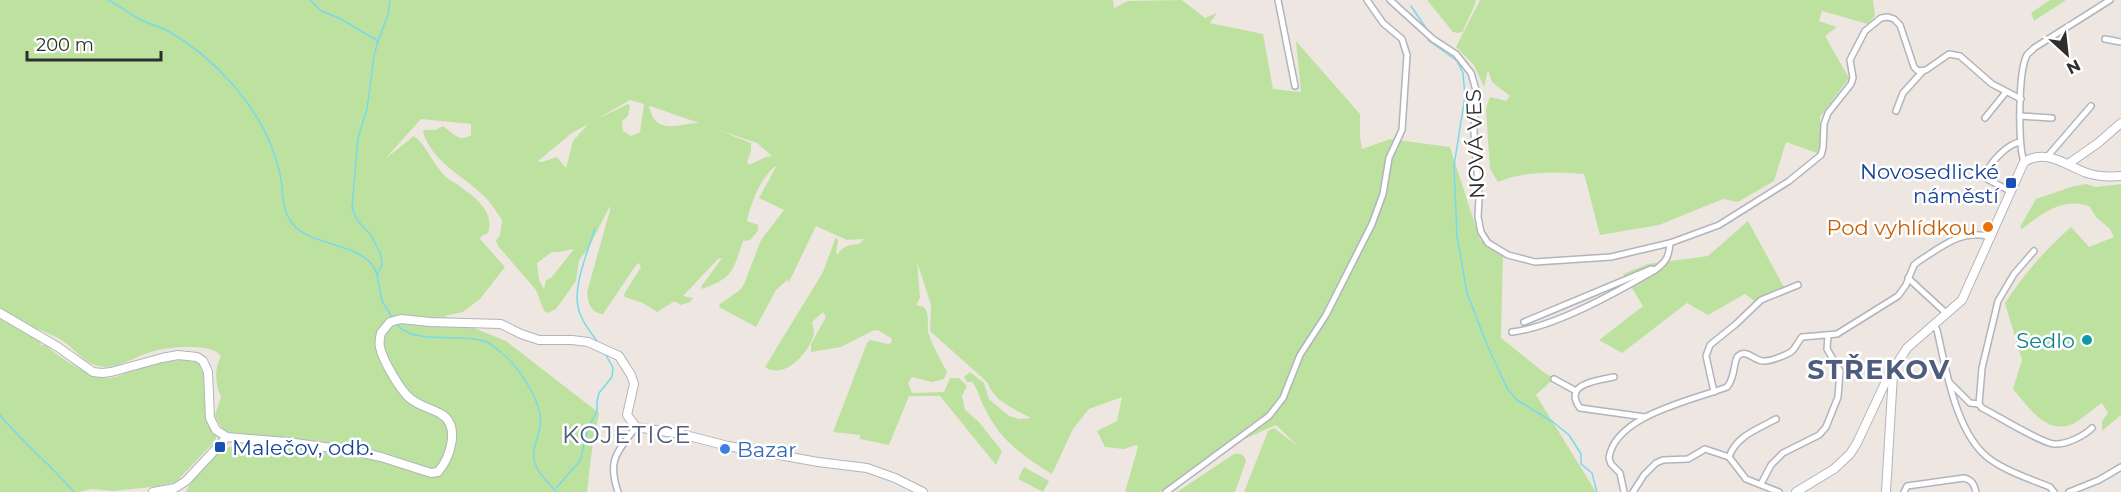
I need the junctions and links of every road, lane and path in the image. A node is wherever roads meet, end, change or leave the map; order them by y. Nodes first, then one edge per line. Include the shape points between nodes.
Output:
1 (1278, 0) edge
2 (1367, 0) edge
3 (1390, 0) edge
4 (2110, 0) edge
5 (2105, 39) dead end
6 (2121, 42) edge
7 (1923, 71) junction
8 (1295, 86) dead end
9 (2006, 92) junction
10 (2021, 99) junction
11 (2091, 106) dead end
12 (1896, 111) dead end
13 (2020, 116) junction
14 (1985, 118) dead end
15 (2052, 118) dead end
16 (2121, 123) edge
17 (2020, 142) junction
18 (2047, 157) junction
19 (2024, 162) junction
20 (2068, 164) junction
21 (2121, 176) edge
22 (2010, 191) junction
23 (1990, 237) junction
24 (1670, 243) junction
25 (2034, 251) dead end
26 (1655, 270) junction
27 (1908, 278) junction
28 (1798, 285) dead end
29 (0, 314) edge
30 (1947, 314) junction
31 (1524, 322) dead end
32 (1934, 325) junction
33 (1512, 332) dead end
34 (1828, 336) junction
35 (1893, 370) junction
36 (1614, 377) dead end
37 (1554, 379) dead end
38 (1949, 382) junction
39 (1576, 391) junction
40 (1714, 392) junction
41 (1979, 404) junction
42 (1645, 417) junction
43 (1776, 419) dead end
44 (636, 427) junction
45 (2092, 428) dead end
46 (227, 437) junction
47 (1729, 457) junction
48 (2121, 467) edge
49 (1761, 484) junction
50 (153, 492) edge
51 (618, 492) edge
52 (923, 492) edge
53 (1166, 492) edge
54 (1624, 492) edge
55 (1633, 492) edge
56 (1779, 492) edge
57 (1796, 492) edge
58 (1886, 492) edge
59 (1904, 492) edge
60 (1976, 492) edge
61 (2054, 492) edge
62 (2069, 492) edge

1 - 8 street
2 - 53 street via 1383,23 1397,33 1407,55 1402,130 1389,158 1383,194 1372,224 1269,416
3 - 24 street, NOVÁ VES via 1456,54 1471,73 1476,90 1478,217 1488,243 1508,255 1535,262 1611,257
4 - 10 street via 2034,48 2023,69
5 - 6 street
7 - 9 street via 1946,56 1960,56
7 - 12 street via 1903,93
7 - 24 street via 1914,67 1900,25 1888,17 1874,22 1850,60 1851,84 1828,113 1821,155 1789,181 1719,225
9 - 10 street
9 - 14 street
10 - 13 street
11 - 18 street
13 - 15 street
13 - 17 street
16 - 20 street
17 - 19 street
17 - 22 street via 2015,142 1987,170 1987,178
18 - 19 street via 2036,156
18 - 20 street
19 - 22 street
20 - 21 street via 2107,178
22 - 23 street
23 - 27 street via 1960,235 1914,265
23 - 30 street via 1962,300
24 - 26 street via 1669,256
25 - 41 street via 1998,301 1982,368
26 - 31 street via 1651,268
26 - 33 street via 1561,317 1526,331
27 - 30 street
27 - 34 street via 1898,296 1843,331
28 - 40 street via 1761,300 1710,345 1706,356
29 - 46 street via 93,372 111,372 162,357 197,357 208,372 210,418 216,430
30 - 32 street
32 - 35 street via 1907,348
32 - 38 street
34 - 40 street via 1802,337 1792,351 1765,361 1740,355 1732,381
34 - 49 street via 1827,349 1840,371 1838,397 1826,427 1819,435 1783,453
35 - 57 street via 1850,454 1834,470
35 - 58 street
36 - 39 street via 1587,383
37 - 39 street
38 - 41 street via 1970,403
38 - 61 street via 1964,426 1982,453
39 - 42 street via 1580,408
40 - 42 street
41 - 45 street via 2052,444 2066,443
42 - 54 street via 1622,435 1610,453
43 - 47 street via 1742,437
44 - 46 street via 627,415 634,384 631,375 619,356 610,351 588,342 538,340 501,324 401,319 390,322 381,333 380,347 404,393 449,422 451,444 438,472 354,452
44 - 51 street via 612,470
44 - 52 street via 867,468
46 - 50 street via 186,480 175,488
47 - 49 street via 1746,479
47 - 55 street via 1705,449 1688,459 1663,460 1649,468
48 - 62 street
49 - 56 street
59 - 60 street via 1907,486 1964,478 1970,479

